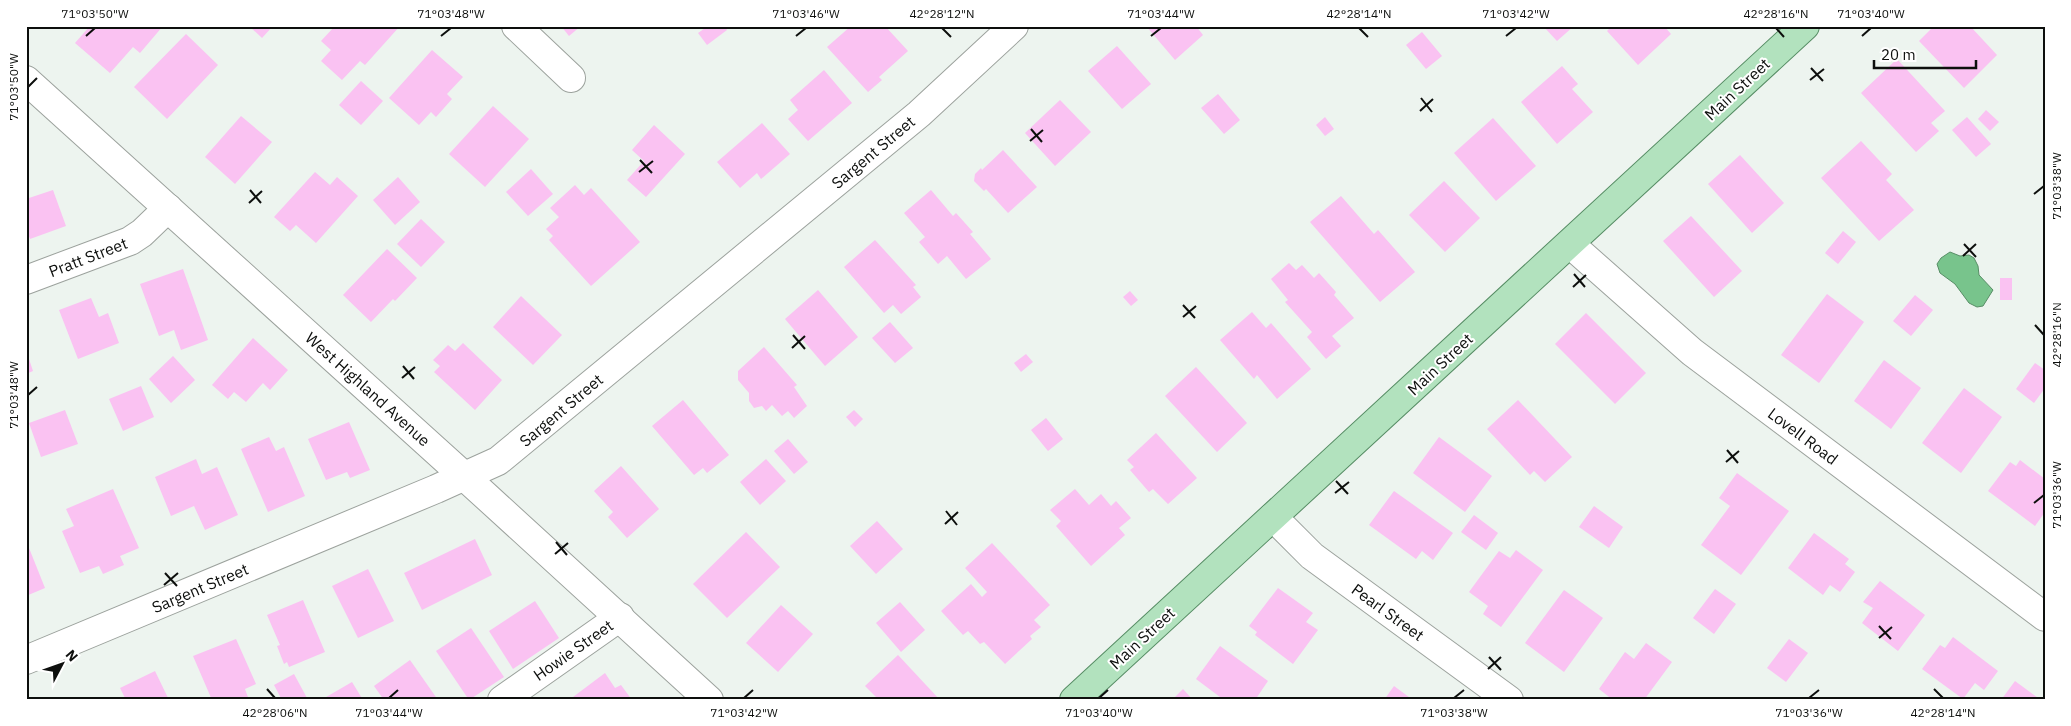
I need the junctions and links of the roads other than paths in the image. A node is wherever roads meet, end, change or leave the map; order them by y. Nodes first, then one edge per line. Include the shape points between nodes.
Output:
1 (516, 26) edge
2 (1014, 26) edge
3 (1805, 26) edge
4 (571, 78) dead end
5 (26, 80) edge
6 (168, 208) junction
7 (1570, 244) junction
8 (26, 280) edge
9 (465, 477) junction
10 (1273, 517) junction
11 (620, 617) junction
12 (2045, 618) edge
13 (26, 660) edge
14 (502, 700) edge
15 (709, 700) edge
16 (1074, 700) edge
17 (1509, 700) edge

1 - 4 street
2 - 9 street, Sargent Street via 924,109 506,455
3 - 7 main road, Main Street
5 - 6 street, West Highland Avenue
6 - 8 street, Pratt Street via 142,233 126,243
6 - 9 street, West Highland Avenue
7 - 10 main road, Main Street
7 - 12 street, Lovell Road via 1692,352
9 - 11 street, West Highland Avenue
9 - 13 street, Sargent Street
10 - 16 main road, Main Street
10 - 17 street, Pearl Street via 1312,556
11 - 14 street, Howie Street
11 - 15 street, West Highland Avenue

